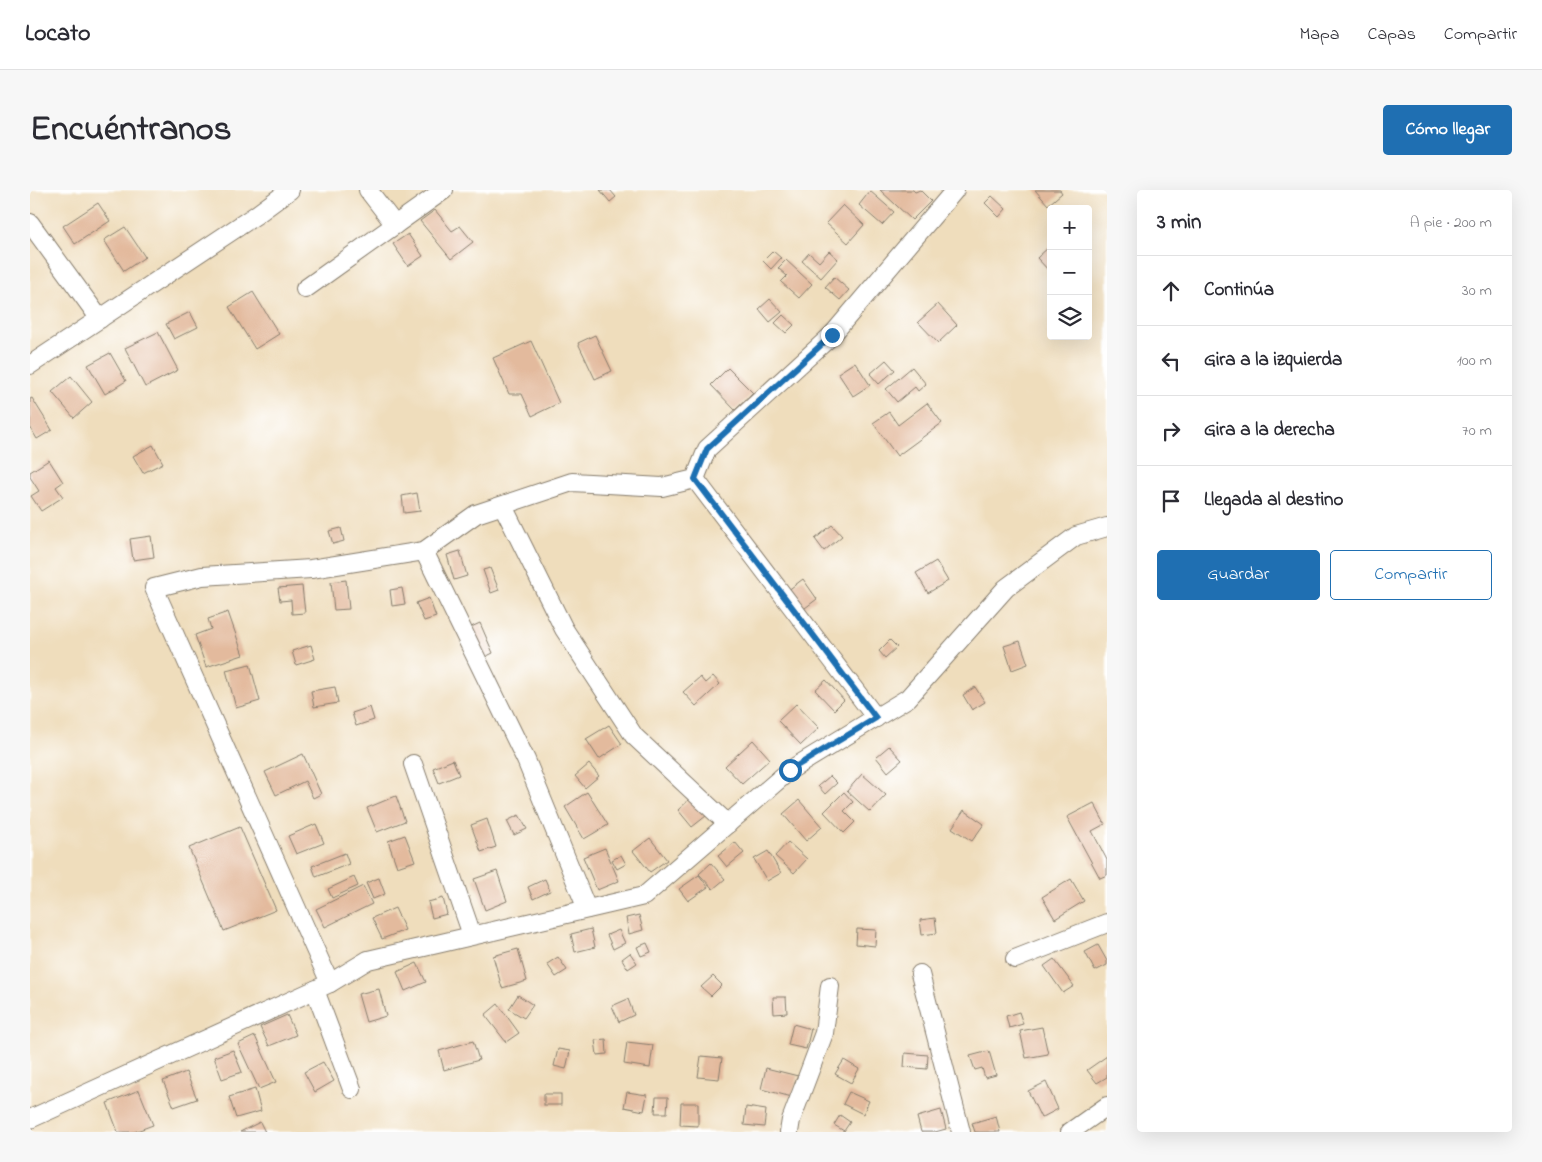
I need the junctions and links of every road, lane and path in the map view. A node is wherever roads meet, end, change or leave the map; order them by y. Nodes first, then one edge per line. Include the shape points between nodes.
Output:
1 (290, 190) edge
2 (368, 190) edge
3 (444, 190) edge
4 (955, 190) edge
5 (30, 223) edge
6 (395, 225) junction
7 (305, 289) dead end
8 (100, 319) junction
9 (30, 365) edge
10 (695, 479) junction
11 (503, 506) junction
12 (1107, 527) edge
13 (424, 551) junction
14 (876, 718) junction
15 (413, 764) dead end
16 (728, 824) junction
17 (587, 909) junction
18 (1107, 923) edge
19 (472, 935) junction
20 (1015, 959) dead end
21 (920, 974) dead end
22 (830, 986) dead end
23 (323, 987) junction
24 (352, 1089) dead end
25 (1107, 1106) edge
26 (30, 1119) edge
27 (789, 1132) edge
28 (961, 1132) edge
29 (1070, 1132) edge

1 - 8 street
2 - 6 street
3 - 6 street
4 - 10 street via 832,335 707,449
5 - 8 street
6 - 7 street
8 - 9 street
10 - 11 street via 662,487 572,482
10 - 14 street
11 - 13 street via 476,514
11 - 16 street via 564,629 634,736
12 - 14 street via 1076,536 1006,588 908,698
13 - 17 street via 526,760
13 - 23 street via 311,569 202,576 154,588
14 - 16 street via 790,770
15 - 19 street
16 - 17 street via 644,896
17 - 19 street
18 - 20 street
19 - 23 street via 368,960
21 - 28 street
22 - 27 street via 824,1033
23 - 24 street
23 - 26 street
25 - 29 street

